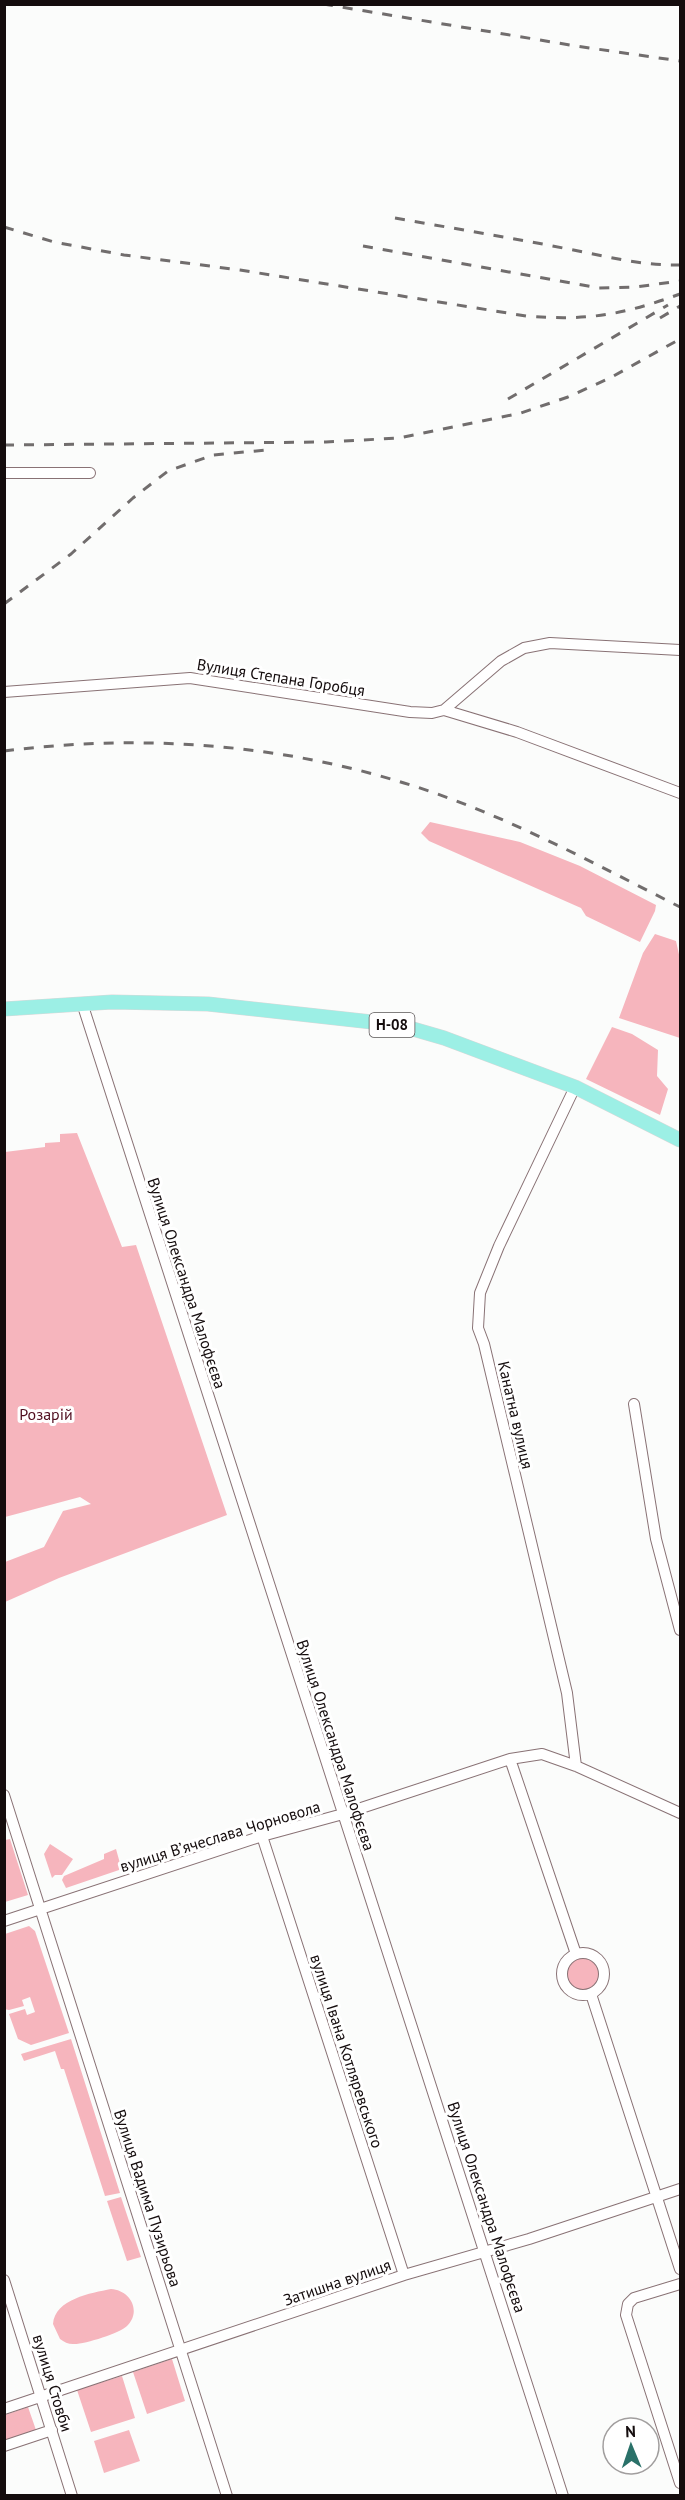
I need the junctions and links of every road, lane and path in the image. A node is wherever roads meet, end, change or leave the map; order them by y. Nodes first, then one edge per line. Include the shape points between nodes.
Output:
1 (4, 473) edge
2 (90, 473) dead end
3 (681, 650) edge
4 (4, 692) edge
5 (444, 710) junction
6 (681, 793) edge
7 (82, 1004) junction
8 (4, 1009) edge
9 (575, 1087) junction
10 (681, 1140) edge
11 (634, 1404) dead end
12 (681, 1630) edge
13 (510, 1759) junction
14 (576, 1766) junction
15 (4, 1795) edge
16 (681, 1813) edge
17 (343, 1814) junction
18 (262, 1836) junction
19 (40, 1910) junction
20 (4, 1921) edge
21 (576, 1954) junction
22 (591, 1994) junction
23 (681, 2189) edge
24 (656, 2196) junction
25 (485, 2250) junction
26 (681, 2269) edge
27 (404, 2275) junction
28 (4, 2280) edge
29 (681, 2284) edge
30 (181, 2351) junction
31 (42, 2396) junction
32 (4, 2409) edge
33 (52, 2430) junction
34 (4, 2446) edge
35 (681, 2483) edge
36 (72, 2496) edge
37 (227, 2496) edge
38 (563, 2496) edge

1 - 2 street
3 - 5 street via 550,643 524,648 501,661
4 - 5 street, Вулиця Степана Горобця via 190,678 410,712
5 - 6 street via 517,732
7 - 8 main road, Н-08
7 - 9 main road, Н-08 via 208,1004 381,1023 444,1038
7 - 17 street, Вулиця Олександра Малофєєва
9 - 10 main road, Н-08
9 - 14 street, Канатна вулиця via 480,1293 478,1328 567,1693
11 - 12 street via 656,1539
13 - 14 street, вулиця Вʼячеслава Чорновола via 542,1754
13 - 17 street, вулиця Вʼячеслава Чорновола
13 - 21 street
14 - 16 street, вулиця Вʼячеслава Чорновола
15 - 19 street, Вулиця Вадима Пузирьова
17 - 18 street, вулиця Вʼячеслава Чорновола
17 - 25 street, Вулиця Олександра Малофєєва
18 - 19 street, вулиця Вʼячеслава Чорновола
18 - 27 street, вулиця Івана Котляревського
19 - 20 street, вулиця Вʼячеслава Чорновола
19 - 30 street, Вулиця Вадима Пузирьова
21 - 22 street via 597,1958 604,1971 602,1985
21 - 22 street via 562,1968 563,1982 571,1992
22 - 24 street
23 - 24 street, Затишна вулиця
24 - 25 street, Затишна вулиця
24 - 26 street
25 - 27 street, Затишна вулиця
25 - 38 street, Вулиця Олександра Малофєєва
27 - 30 street, Затишна вулиця
28 - 31 street, вулиця Стовби
29 - 35 street via 634,2298 626,2315
30 - 31 street, Затишна вулиця
30 - 37 street, Вулиця Вадима Пузирьова
31 - 32 street, Затишна вулиця
31 - 33 street, вулиця Стовби
33 - 34 street
33 - 36 street, вулиця Стовби

